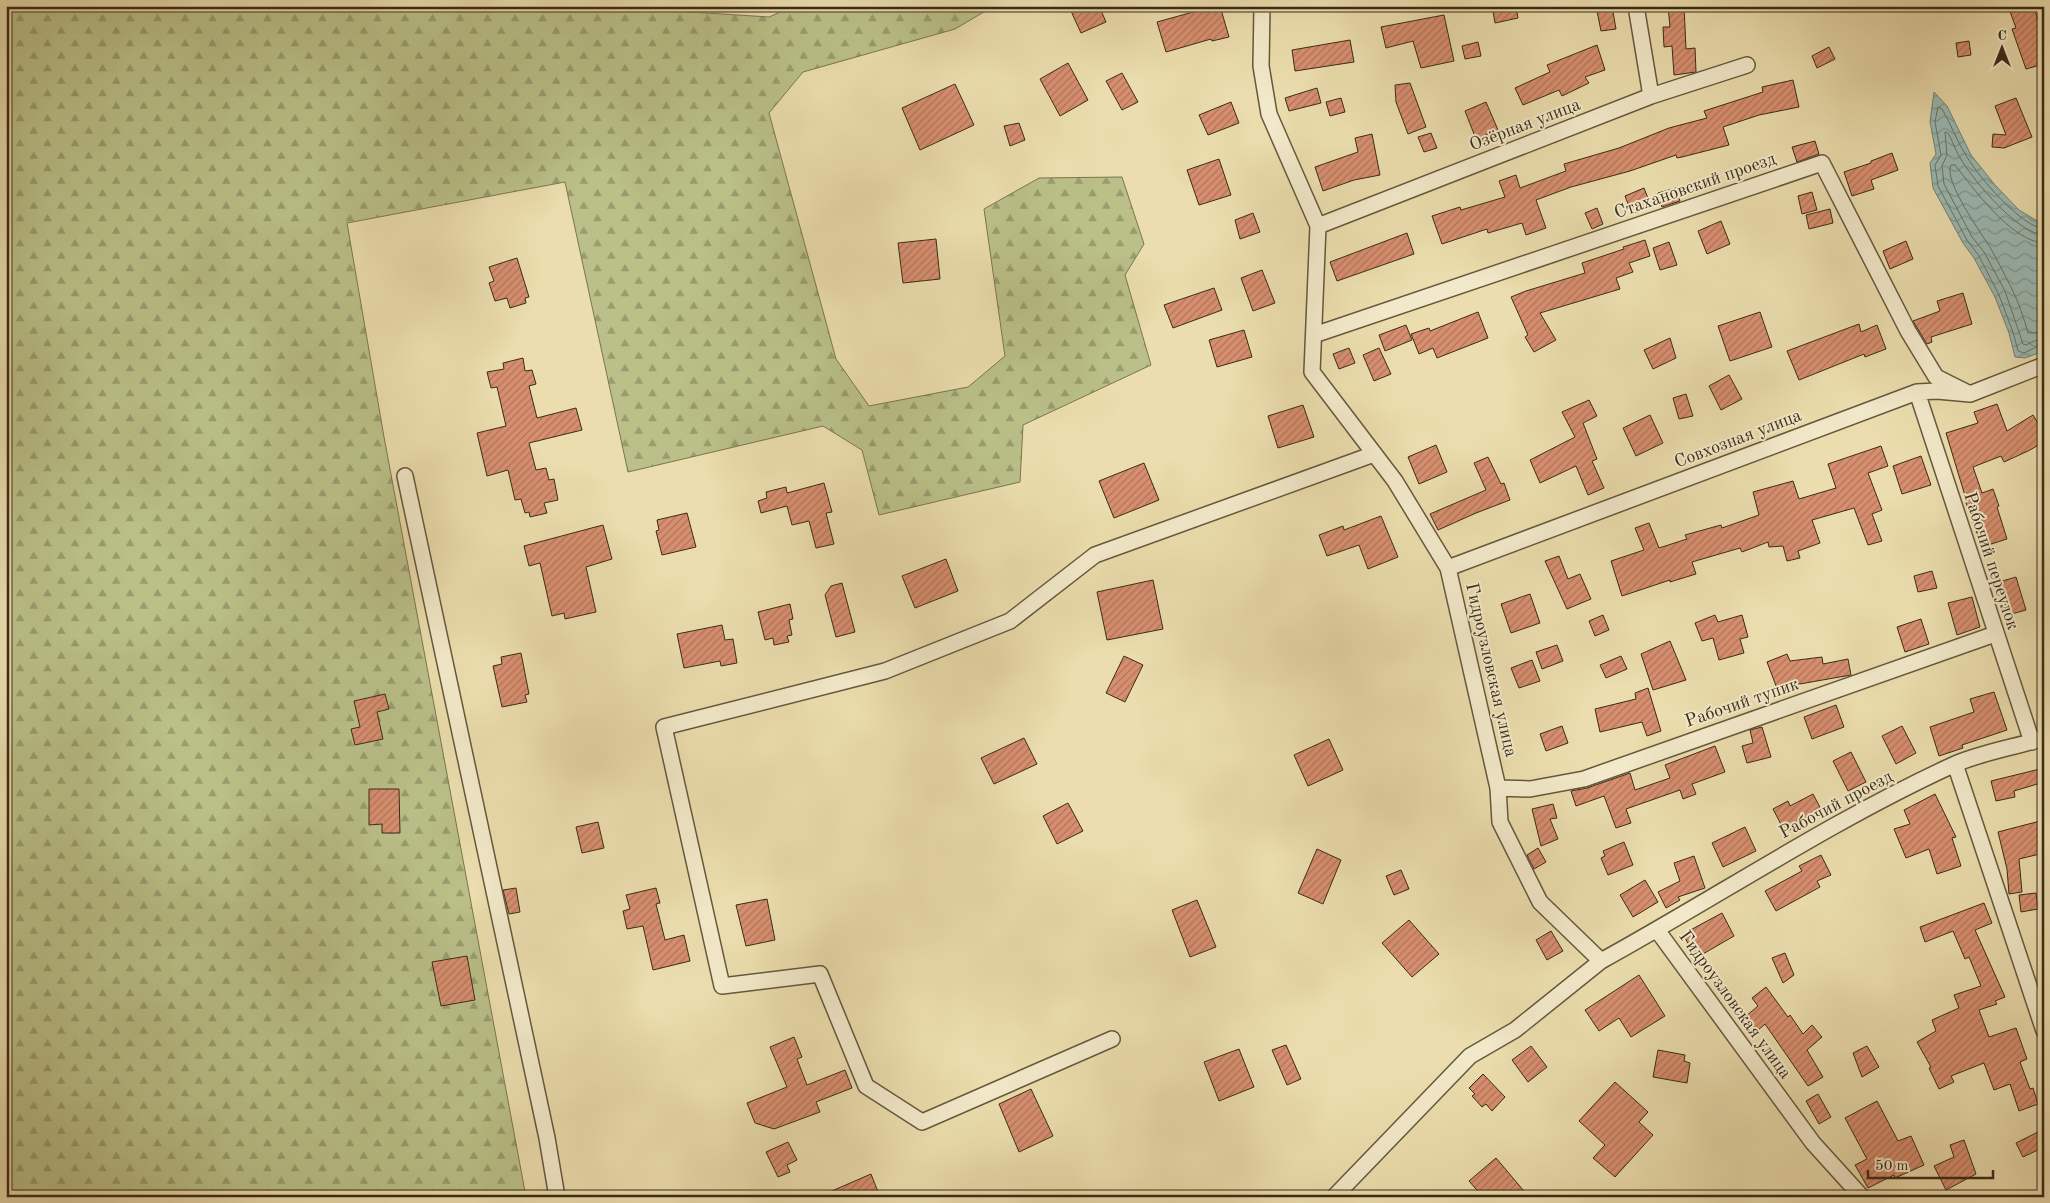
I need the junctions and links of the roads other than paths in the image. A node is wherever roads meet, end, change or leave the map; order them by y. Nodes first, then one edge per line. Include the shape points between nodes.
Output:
1 (1262, 6) edge
2 (1636, 6) edge
3 (1748, 65) dead end
4 (1651, 96) junction
5 (1318, 226) junction
6 (1314, 335) junction
7 (2044, 365) edge
8 (1916, 392) junction
9 (1970, 394) junction
10 (1374, 454) junction
11 (405, 476) dead end
12 (1448, 568) junction
13 (1995, 634) junction
14 (2038, 740) edge
15 (1955, 764) junction
16 (1498, 788) junction
17 (1657, 930) junction
18 (1601, 960) junction
19 (2044, 1031) edge
20 (1112, 1039) dead end
21 (558, 1197) edge
22 (1334, 1197) edge
23 (1862, 1197) edge

1 - 5 street, Гидроузловская улица via 1261,66 1269,114
2 - 4 street
3 - 4 street, Озёрная улица
4 - 5 street, Озёрная улица
5 - 6 street, Гидроузловская улица
6 - 9 street, Стахановский проезд via 1822,163 1908,331 1936,377
6 - 10 street, Гидроузловская улица via 1312,372
7 - 9 street, Совхозная улица
8 - 9 street, Совхозная улица via 1936,390
8 - 12 street, Совхозная улица
8 - 13 street, Рабочий переулок
10 - 12 street, Гидроузловская улица via 1395,481
10 - 20 street via 1094,555 1010,621 885,671 664,727 722,986 820,974 866,1086 922,1122
11 - 21 street
12 - 16 street, Гидроузловская улица
13 - 14 street, Рабочий переулок
13 - 16 street, Рабочий тупик via 1584,779 1530,789
14 - 15 street, Рабочий проезд
15 - 17 street, Рабочий проезд via 1824,831
15 - 19 street
16 - 18 street, Гидроузловская улица via 1500,822 1540,902
17 - 18 street, Гидроузловская улица
17 - 23 street, Гидроузловская улица via 1813,1143
18 - 22 street via 1515,1030 1470,1056

